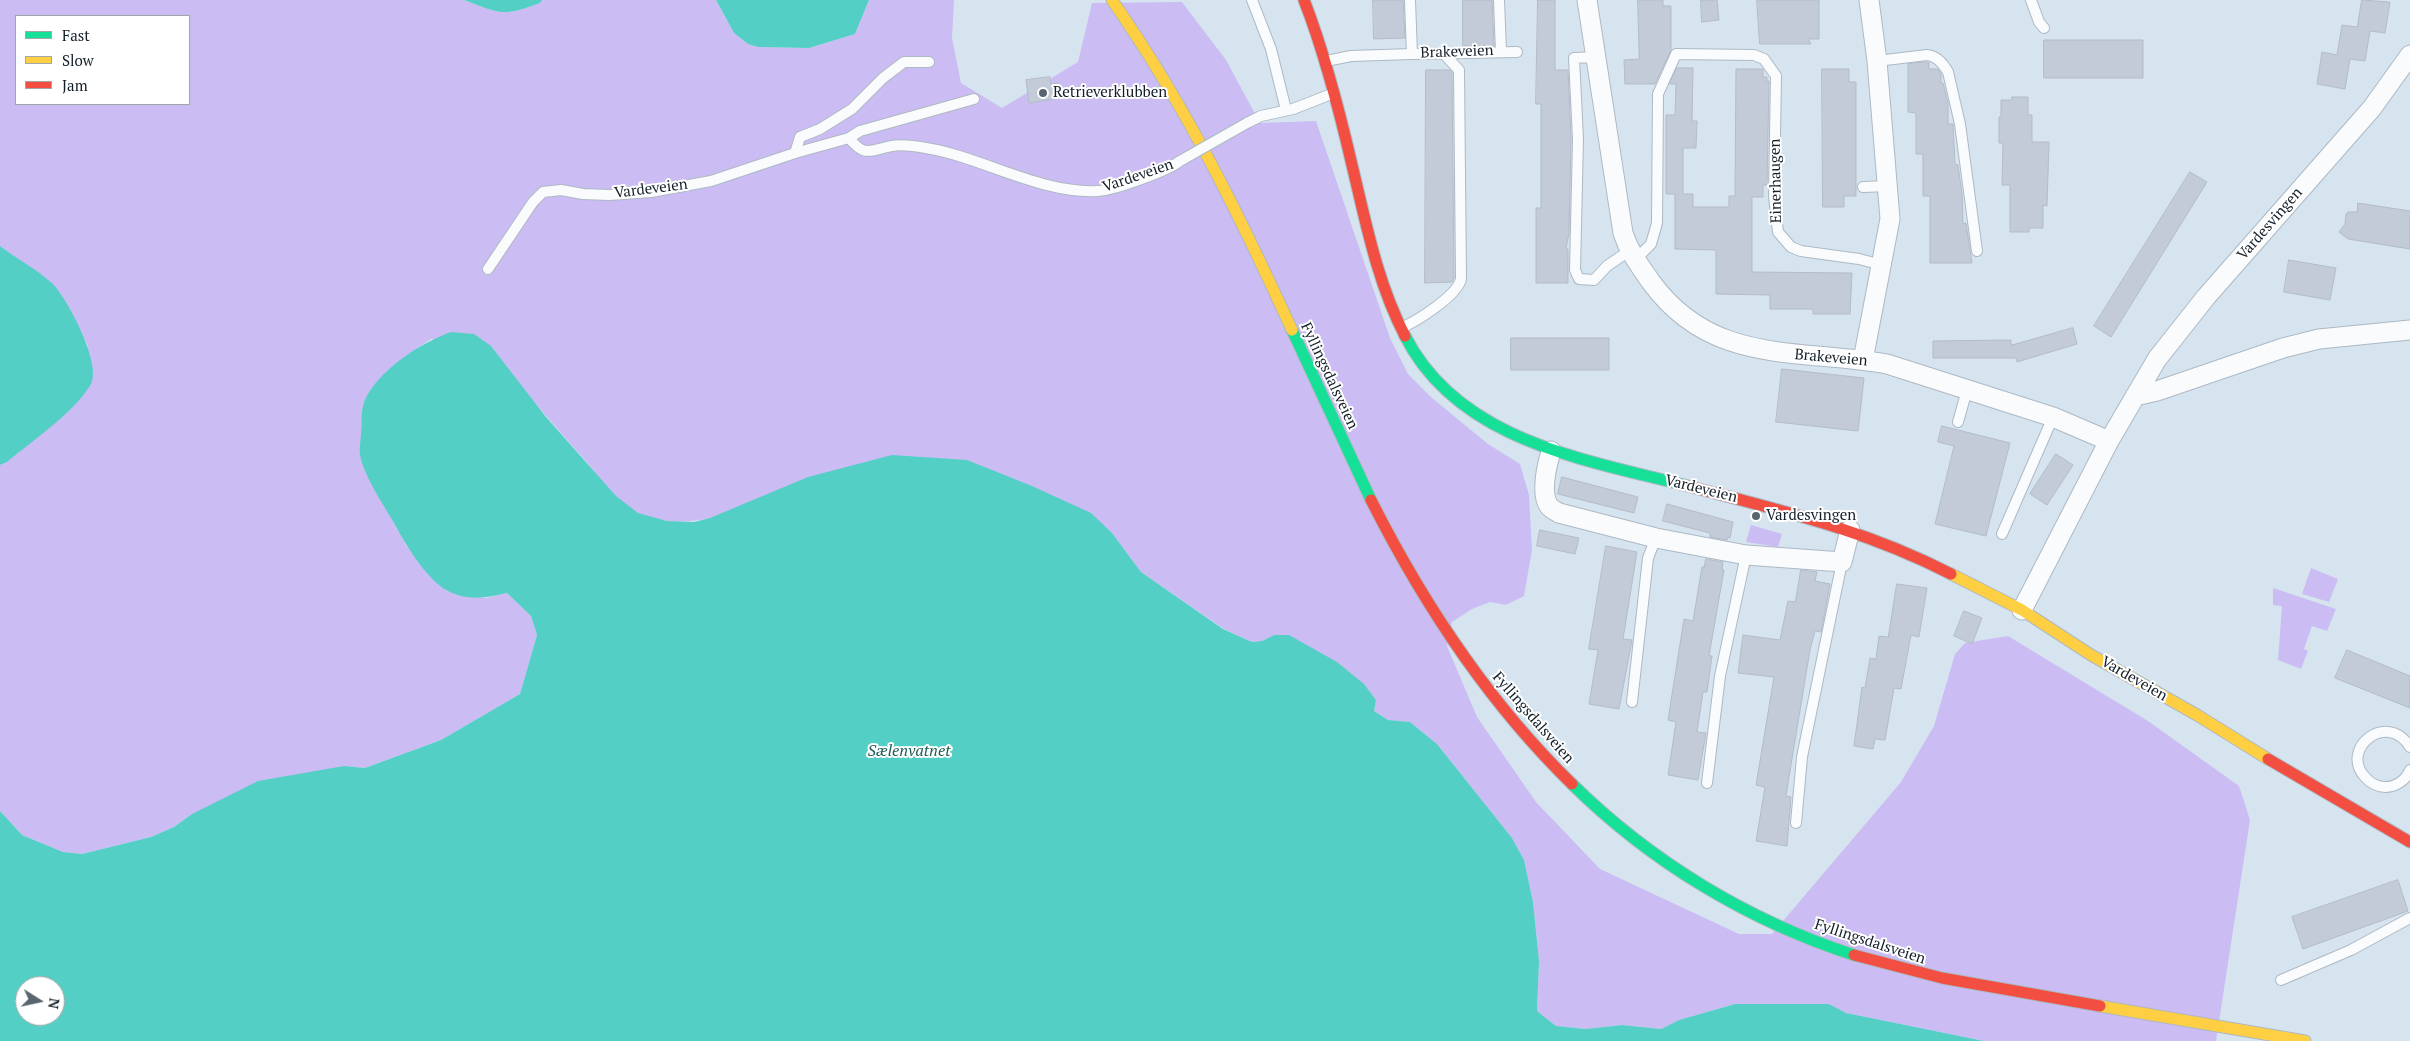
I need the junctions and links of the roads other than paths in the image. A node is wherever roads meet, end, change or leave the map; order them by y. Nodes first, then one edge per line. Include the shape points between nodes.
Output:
1 (1112, 0) edge
2 (1252, 0) edge
3 (1304, 0) edge
4 (1410, 0) edge
5 (1499, 0) edge
6 (1587, 0) edge
7 (1869, 0) edge
8 (2031, 0) edge
9 (2044, 28) dead end
10 (1501, 51) junction
11 (1517, 52) dead end
12 (1443, 53) junction
13 (1412, 54) junction
14 (2410, 56) edge
15 (1597, 57) junction
16 (1325, 61) junction
17 (1877, 61) junction
18 (929, 62) dead end
19 (1334, 93) junction
20 (974, 98) dead end
21 (1286, 110) junction
22 (849, 138) junction
23 (795, 153) junction
24 (1889, 186) junction
25 (1863, 187) dead end
26 (1977, 250) dead end
27 (1632, 255) junction
28 (1882, 265) junction
29 (488, 269) dead end
30 (1400, 329) junction
31 (2410, 330) edge
32 (1864, 360) junction
33 (1967, 390) junction
34 (2135, 396) junction
35 (2053, 417) junction
36 (1958, 422) dead end
37 (2109, 441) junction
38 (1551, 451) junction
39 (1850, 530) junction
40 (2002, 534) dead end
41 (1656, 538) junction
42 (1746, 556) junction
43 (1842, 562) junction
44 (2022, 610) junction
45 (1632, 702) dead end
46 (2410, 747) edge
47 (2409, 773) edge
48 (1707, 783) dead end
49 (1796, 823) dead end
50 (2410, 842) edge
51 (2410, 918) edge
52 (2281, 980) dead end
53 (2305, 1041) edge

1 - 53 main road, Fyllingsdalsveien via 1174,93 1219,178 1386,531 1443,628 1533,745 1631,837 1669,865 1735,904 1832,948 1884,964 1985,987
2 - 21 lane via 1271,49
3 - 16 main road, Vardeveien
4 - 13 lane
5 - 10 lane, Brakeveien
6 - 15 street, Brakeveien
7 - 17 street
8 - 9 lane
10 - 11 lane, Brakeveien
10 - 12 lane, Brakeveien
12 - 13 lane, Brakeveien
12 - 30 lane via 1459,70 1462,279 1454,291 1420,318
13 - 16 lane via 1351,56
14 - 34 street, Vardesvingen via 2355,128 2206,297 2157,358
15 - 27 street, Brakeveien via 1623,233
15 - 27 lane via 1574,58 1578,139 1576,276 1583,280 1596,278 1608,266
16 - 19 main road, Vardeveien
17 - 24 street
17 - 26 lane via 1927,55 1944,64 1960,124
18 - 23 lane via 904,62 882,78 852,109 800,137
19 - 21 lane, Vardeveien
19 - 30 main road, Vardeveien via 1377,267
20 - 22 lane, Vardeveien via 868,128
21 - 22 lane, Vardeveien, bridge via 1261,116 1180,161 1117,187 1099,191 1034,181 928,148 904,145 866,152 858,149
22 - 23 lane, Vardeveien
23 - 29 lane, Vardeveien via 710,182 651,192 609,195 561,190 544,192 533,202
24 - 25 lane
24 - 28 street via 1890,219
27 - 28 lane, Einerhaugen via 1651,244 1658,223 1658,94 1676,54 1759,57 1776,76 1774,196 1778,232 1791,247 1801,251
27 - 32 street, Brakeveien via 1673,309 1711,335 1786,354
28 - 32 street
30 - 38 main road, Vardeveien via 1427,369 1455,396 1487,421
31 - 34 street via 2310,341 2221,368 2157,392
32 - 33 street, Brakeveien via 1887,364
33 - 35 street, Brakeveien
33 - 36 lane
34 - 37 street, Vardesvingen
35 - 37 street, Brakeveien
35 - 40 lane
37 - 44 street, Vardesvingen
38 - 39 main road, Vardeveien
38 - 41 street via 1545,472 1549,507 1559,513
39 - 43 street
39 - 44 main road, Vardeveien via 1912,554
41 - 42 street
41 - 45 lane via 1648,558
42 - 43 street
42 - 48 lane via 1720,676
43 - 49 lane via 1802,757
44 - 50 main road, Vardeveien via 2091,655
46 - 47 lane via 2398,735 2380,732 2364,741 2358,757 2362,774 2377,785 2394,785
51 - 52 lane via 2351,950

